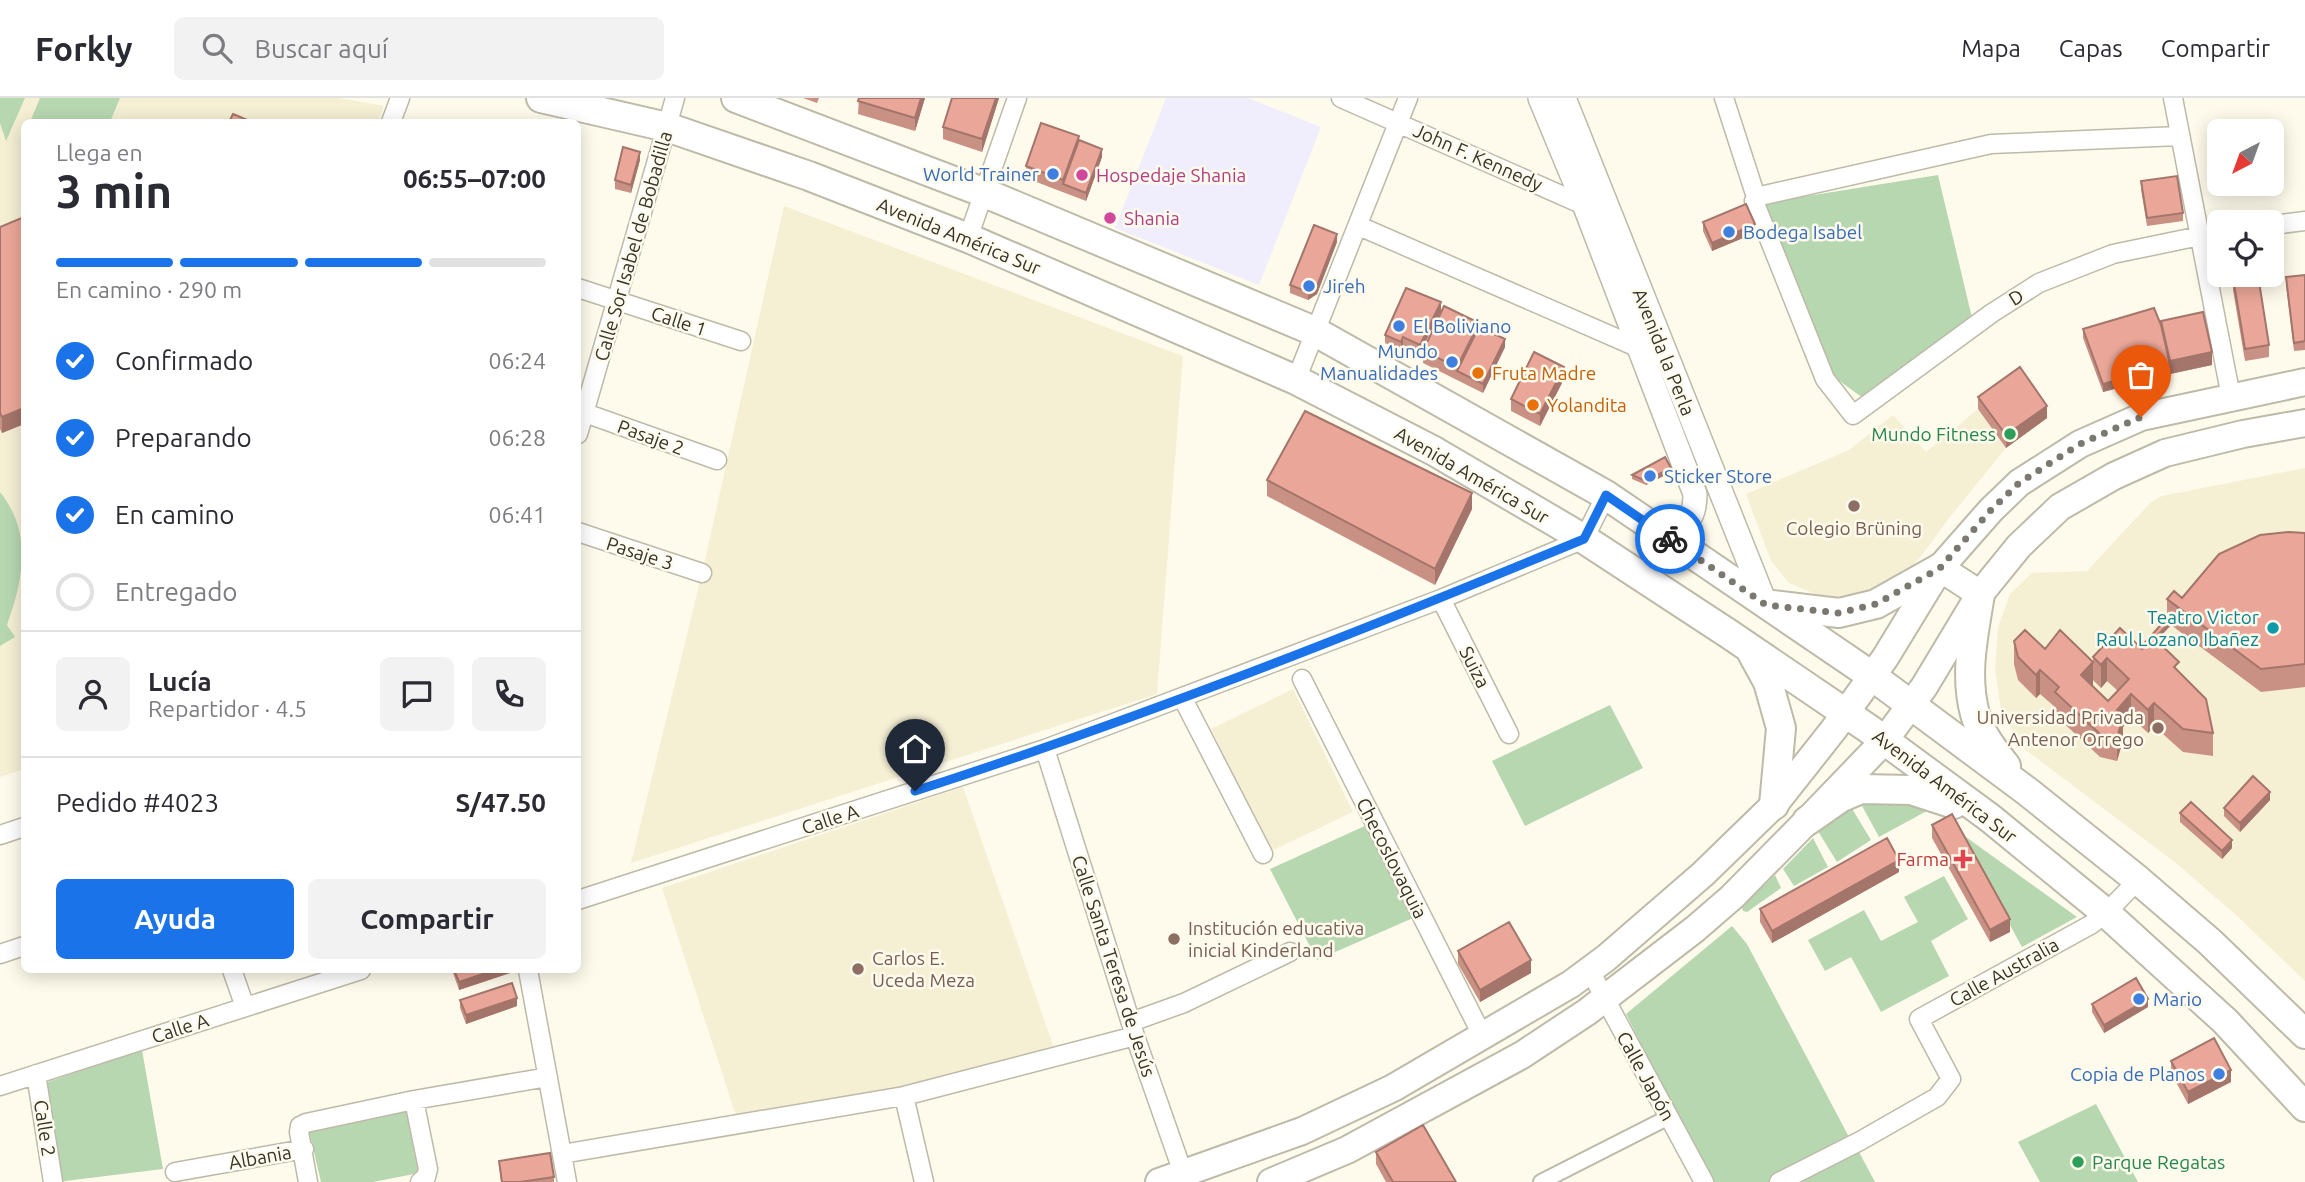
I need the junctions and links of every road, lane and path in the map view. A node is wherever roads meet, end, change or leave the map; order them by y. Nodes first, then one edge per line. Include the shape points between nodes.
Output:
1 (400, 98) edge
2 (541, 98) edge
3 (675, 98) edge
4 (736, 98) edge
5 (1017, 98) edge
6 (1341, 98) edge
7 (1408, 98) edge
8 (1541, 98) edge
9 (1564, 98) edge
10 (1724, 98) edge
11 (2173, 98) edge
12 (392, 119) edge
13 (1398, 121) junction
14 (667, 127) junction
15 (2179, 136) junction
16 (985, 192) junction
17 (1756, 197) junction
18 (1584, 204) junction
19 (2305, 220) edge
20 (1612, 222) junction
21 (2284, 223) edge
22 (1359, 226) junction
23 (2207, 234) edge
24 (2200, 235) junction
25 (968, 238) junction
26 (581, 290) edge
27 (617, 301) junction
28 (1314, 331) junction
29 (741, 341) dead end
30 (1639, 348) junction
31 (1296, 380) junction
32 (2305, 382) edge
33 (2231, 397) junction
34 (584, 413) junction
35 (581, 423) edge
36 (2305, 423) edge
37 (717, 460) dead end
38 (1606, 495) junction
39 (581, 533) edge
40 (1663, 534) junction
41 (1584, 539) junction
42 (1940, 568) junction
43 (702, 573) dead end
44 (1980, 594) junction
45 (1441, 599) junction
46 (1766, 605) junction
47 (1750, 648) junction
48 (1872, 676) junction
49 (1302, 678) dead end
50 (1182, 697) junction
51 (1913, 704) junction
52 (1846, 713) junction
53 (1509, 734) dead end
54 (1884, 741) junction
55 (1045, 749) junction
56 (2028, 792) junction
57 (1774, 805) junction
58 (1990, 818) junction
59 (1807, 821) junction
60 (21, 828) edge
61 (0, 835) edge
62 (1263, 854) dead end
63 (2138, 880) junction
64 (581, 899) edge
65 (2106, 913) junction
66 (21, 947) edge
67 (1290, 951) dead end
68 (0, 954) edge
69 (1589, 969) junction
70 (233, 973) edge
71 (352, 973) edge
72 (529, 973) edge
73 (1603, 998) junction
74 (245, 1007) junction
75 (1133, 1029) junction
76 (2305, 1034) edge
77 (1483, 1037) junction
78 (36, 1074) junction
79 (548, 1077) junction
80 (0, 1086) edge
81 (904, 1096) junction
82 (414, 1100) junction
83 (2305, 1107) edge
84 (1669, 1117) junction
85 (304, 1149) junction
86 (562, 1154) junction
87 (175, 1172) dead end
88 (1176, 1179) edge
89 (53, 1182) edge
90 (309, 1182) edge
91 (420, 1182) edge
92 (567, 1182) edge
93 (924, 1182) edge
94 (1271, 1182) edge
95 (1541, 1182) edge
96 (1704, 1182) edge
97 (1779, 1182) edge

1 - 12 street
2 - 14 main road, Avenida América Sur
3 - 14 street, Calle Sor Isabel de Bobadilla
4 - 16 main road
5 - 16 street
6 - 13 street, John F. Kennedy
7 - 13 street
8 - 18 street, Avenida la Perla
9 - 20 street, Avenida la Perla
10 - 17 street
11 - 15 street
13 - 18 street, John F. Kennedy
13 - 22 street
14 - 25 main road, Avenida América Sur
14 - 27 street, Calle Sor Isabel de Bobadilla
15 - 17 street via 1991,144
15 - 24 street
16 - 25 street
16 - 28 main road
17 - 24 street, D via 1825,379 1855,415 2039,283 2113,254
18 - 20 street, John F. Kennedy
18 - 30 street, Avenida la Perla
19 - 21 street
20 - 46 street, Avenida la Perla
22 - 28 street
22 - 30 street
23 - 24 street, D
24 - 33 street
25 - 31 main road, Avenida América Sur
26 - 27 street, Calle 1
27 - 29 street, Calle 1
27 - 34 street, Calle Sor Isabel de Bobadilla
28 - 31 street
28 - 38 main road
30 - 40 street, Avenida la Perla via 1695,494 1695,511 1686,524
31 - 41 main road, Avenida América Sur via 1434,451
32 - 33 main road
33 - 42 main road via 2141,417 2080,444 2019,483
34 - 35 street, Calle Sor Isabel de Bobadilla
34 - 37 street, Pasaje 2
36 - 44 main road via 2165,453 2114,476 2060,507 2019,546
38 - 40 main road
38 - 41 street
39 - 43 street, Pasaje 3
40 - 46 main road
41 - 45 street, Calle A
41 - 47 main road, Avenida América Sur
42 - 44 main road
42 - 46 main road via 1876,604 1839,613
42 - 48 main road
44 - 51 main road
44 - 56 main road via 1969,668 1975,714 2003,763
45 - 50 street, Calle A
45 - 53 street, Suiza
46 - 48 main road
47 - 52 main road, Avenida América Sur
47 - 57 main road via 1768,682 1781,729
48 - 51 main road
48 - 52 main road
49 - 77 street, Checoslovaquia
50 - 55 street, Calle A
50 - 62 street
51 - 54 main road
51 - 56 main road
52 - 54 main road, Avenida América Sur
52 - 57 main road
54 - 58 main road, Avenida América Sur
54 - 59 main road
55 - 64 street, Calle A
55 - 75 street, Calle Santa Teresa de Jesús
56 - 63 main road
57 - 69 main road via 1703,874
58 - 59 main road via 1926,793 1861,789
58 - 65 main road, Avenida América Sur
59 - 73 main road via 1695,929
60 - 61 street
63 - 65 street, Calle Australia
63 - 76 main road
65 - 83 main road, Avenida América Sur via 2225,1021
65 - 97 street, Calle Australia via 1919,1019 1951,1079 1937,1097
66 - 68 street
67 - 75 street
69 - 73 street, Calle Japón
69 - 77 main road
70 - 74 street
71 - 74 street, Calle A
72 - 79 street
73 - 84 street, Calle Japón
73 - 94 main road via 1522,1055 1347,1150
74 - 78 street, Calle A
75 - 81 street
75 - 88 street, Calle Santa Teresa de Jesús
77 - 88 main road via 1393,1088 1301,1131
78 - 80 street, Calle A
78 - 89 street, Calle 2
79 - 82 street
79 - 86 street
81 - 86 street
81 - 93 street
82 - 85 street via 306,1123 300,1126
82 - 91 street via 428,1169
84 - 95 street
84 - 96 street, Calle Japón
85 - 87 street, Albania
85 - 90 street
86 - 92 street

